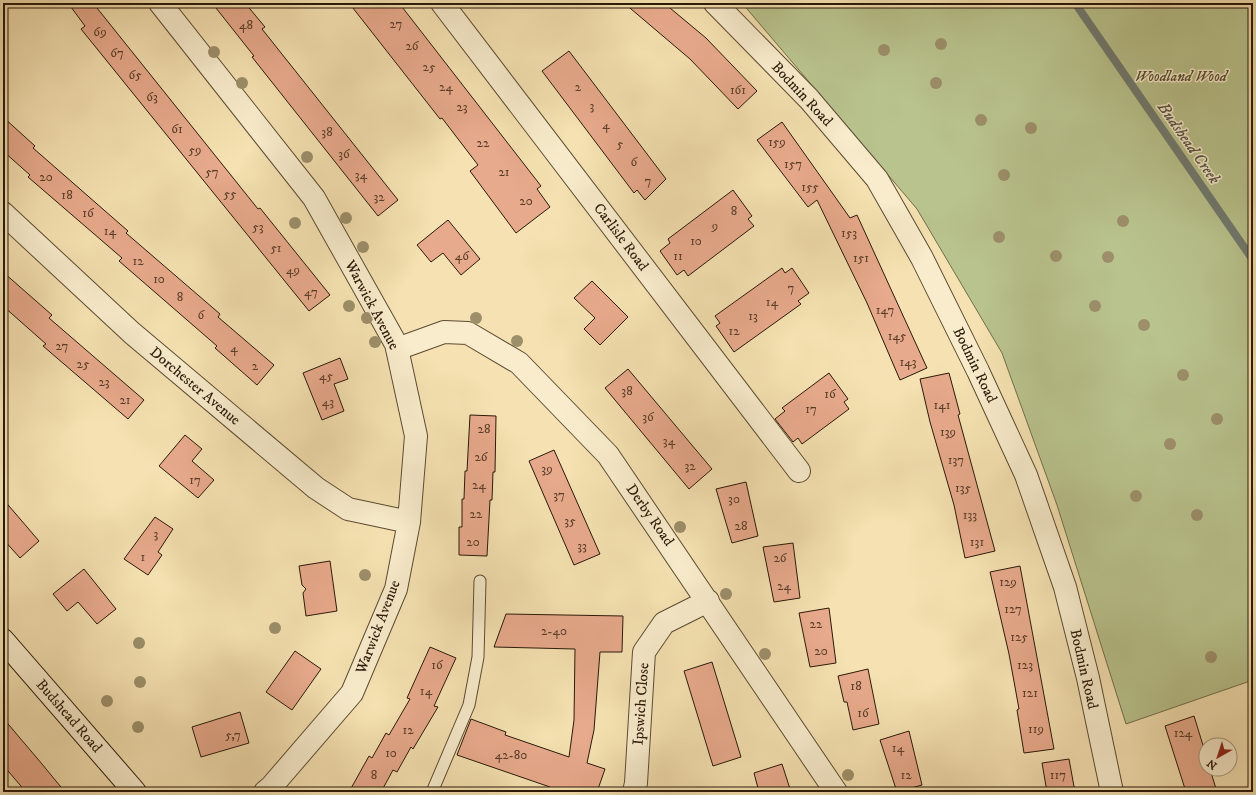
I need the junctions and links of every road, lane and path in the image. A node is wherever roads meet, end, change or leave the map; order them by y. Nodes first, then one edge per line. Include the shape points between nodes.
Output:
1 (160, 3) edge
2 (442, 3) edge
3 (715, 3) edge
4 (3, 213) edge
5 (397, 349) junction
6 (800, 470) dead end
7 (409, 522) junction
8 (480, 581) dead end
9 (708, 601) junction
10 (3, 640) edge
11 (136, 792) edge
12 (265, 792) edge
13 (432, 792) edge
14 (634, 792) edge
15 (836, 792) edge
16 (1112, 792) edge

1 - 5 street, Warwick Avenue via 314,198
2 - 6 street, Carlisle Road
3 - 16 street, Bodmin Road via 809,99 877,179 922,258 1026,475 1065,587 1088,678
4 - 7 street, Dorchester Avenue via 132,333 316,488 348,509
5 - 7 street, Warwick Avenue via 416,436
5 - 9 street, Derby Road via 444,332 468,333 519,363 608,455
7 - 12 street, Warwick Avenue via 396,589 352,693
8 - 13 lane via 478,658 469,705
9 - 14 street, Ipswich Close via 664,623 644,652
9 - 15 street, Derby Road
10 - 11 street, Budshead Road

